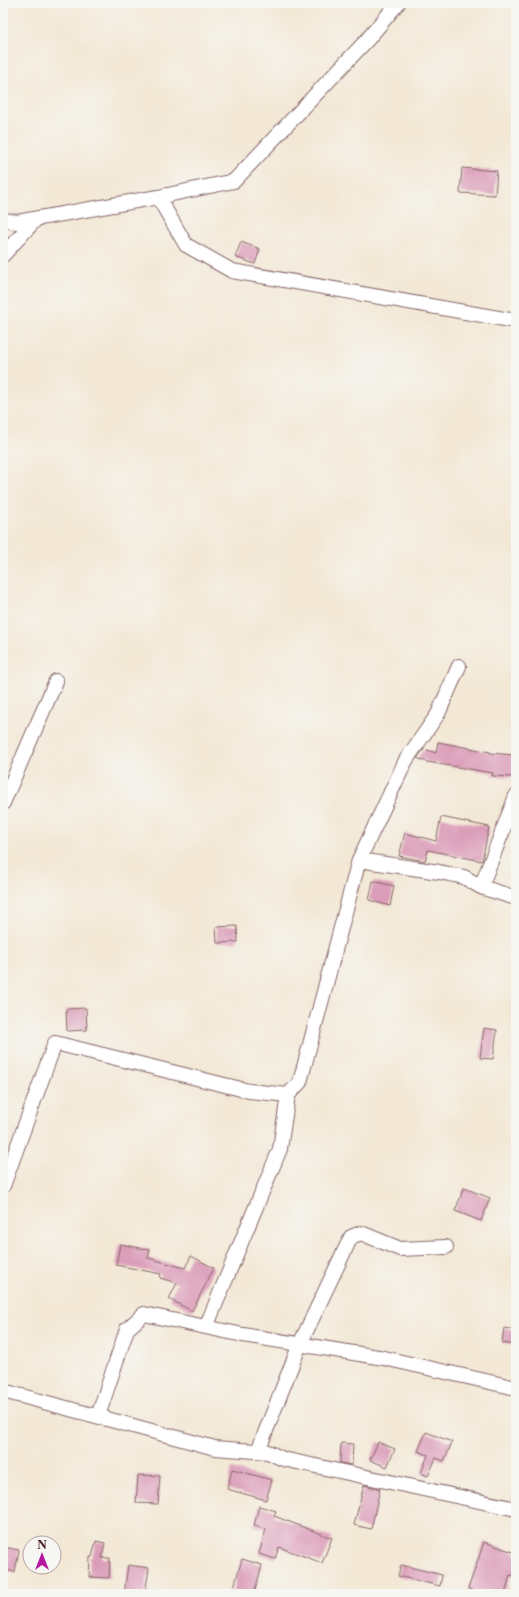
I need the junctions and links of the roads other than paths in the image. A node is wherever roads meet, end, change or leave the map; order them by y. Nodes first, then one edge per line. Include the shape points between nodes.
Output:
1 (398, 3) edge
2 (158, 197) junction
3 (37, 218) junction
4 (3, 220) edge
5 (3, 255) edge
6 (516, 321) edge
7 (459, 666) dead end
8 (56, 681) dead end
9 (516, 796) edge
10 (3, 804) edge
11 (359, 860) junction
12 (481, 887) junction
13 (516, 898) edge
14 (288, 1095) junction
15 (3, 1186) edge
16 (446, 1248) dead end
17 (206, 1327) junction
18 (300, 1344) junction
19 (516, 1388) edge
20 (3, 1391) edge
21 (98, 1416) junction
22 (258, 1451) junction
23 (516, 1509) edge

1 - 2 street via 367,40 234,181
2 - 3 street
2 - 6 street via 186,245 232,271
3 - 4 street via 16,222
3 - 5 street
7 - 11 street via 438,714 406,760
8 - 10 street
9 - 12 street
11 - 12 street via 464,877
11 - 14 street via 300,1082
12 - 13 street
14 - 15 street via 249,1091 55,1043
14 - 17 street via 280,1149
16 - 18 street via 400,1250 361,1233 351,1236
17 - 18 street
17 - 21 street via 144,1314 126,1329
18 - 19 street via 384,1358
18 - 22 street
20 - 21 street
21 - 22 street via 215,1448
22 - 23 street via 268,1452 283,1459

